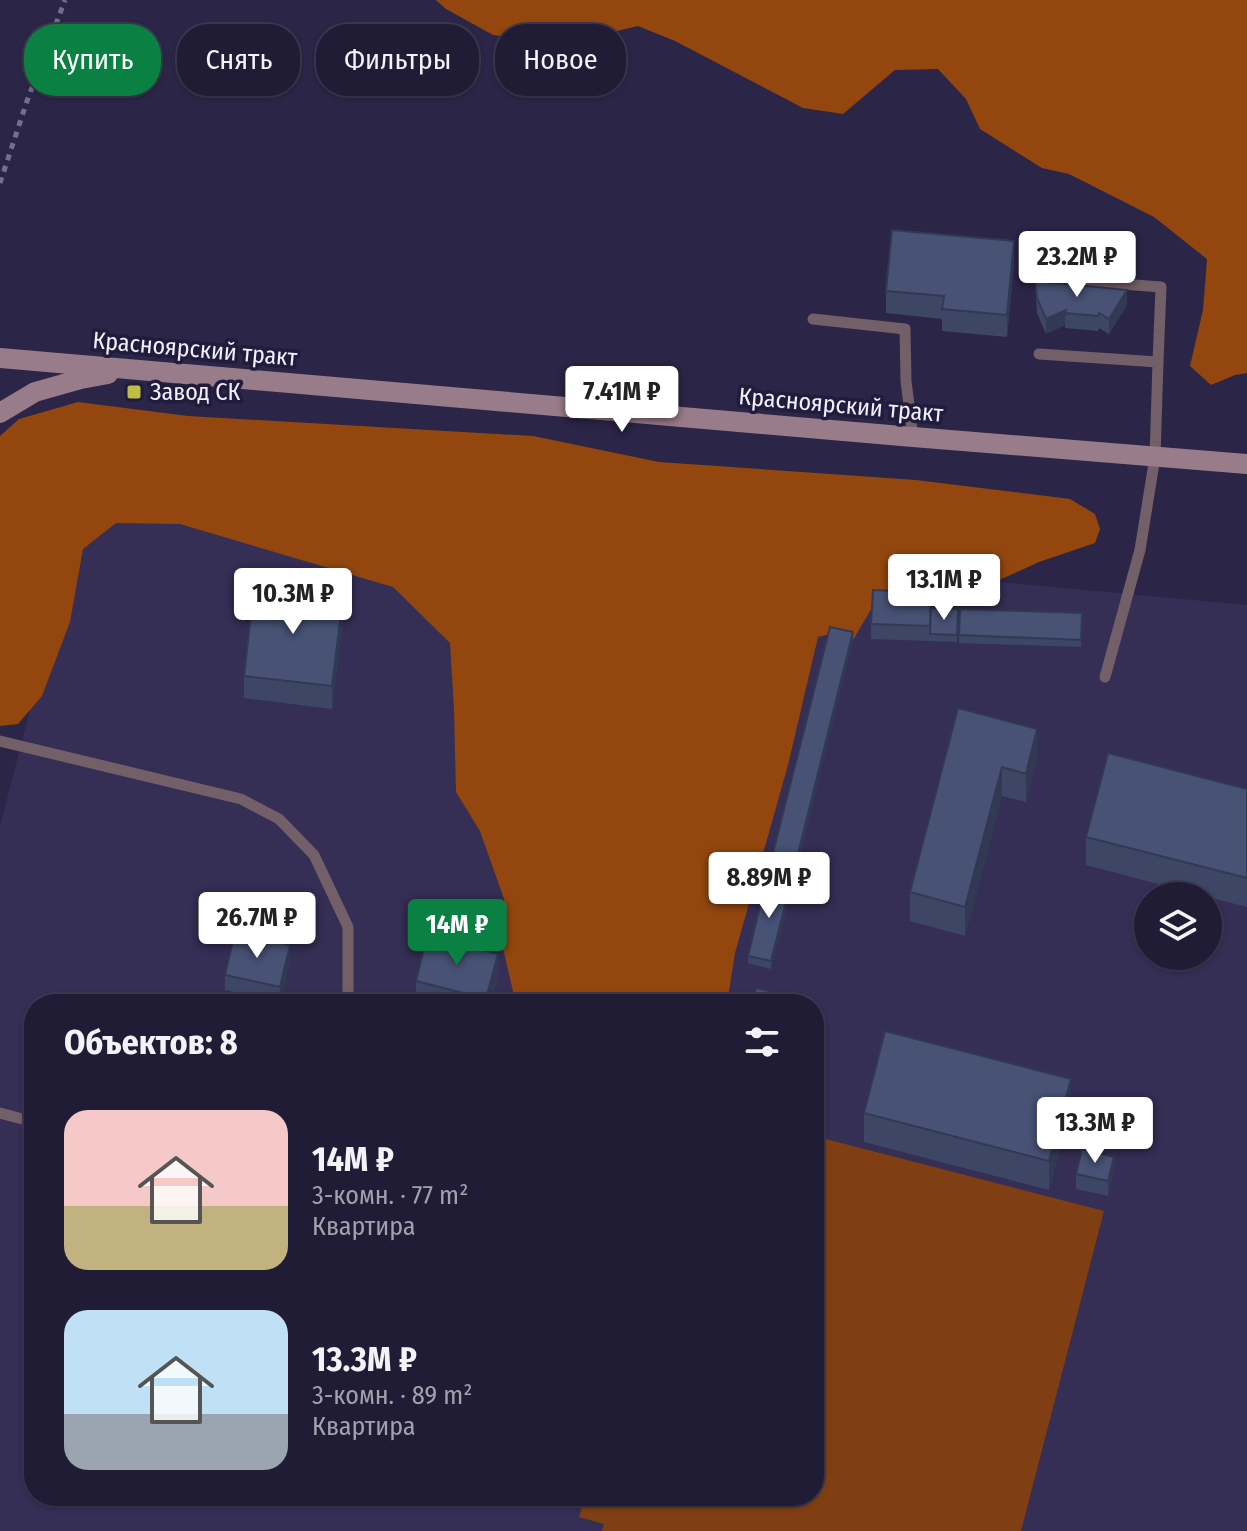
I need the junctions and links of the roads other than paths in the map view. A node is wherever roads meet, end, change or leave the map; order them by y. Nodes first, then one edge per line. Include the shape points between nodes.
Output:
1 (1082, 281) dead end
2 (813, 319) dead end
3 (1039, 354) dead end
4 (0, 358) edge
5 (1158, 362) junction
6 (134, 369) junction
7 (0, 413) edge
8 (913, 437) junction
9 (1155, 457) junction
10 (1247, 464) edge
11 (1105, 677) dead end
12 (0, 741) edge
13 (348, 994) edge
14 (0, 1113) edge
15 (24, 1119) edge

1 - 5 lane via 1161,287
2 - 8 lane via 905,329
3 - 5 lane
4 - 6 main road, Красноярский тракт
5 - 9 lane
6 - 7 main road via 35,392
6 - 8 main road, Красноярский тракт
8 - 9 main road, Красноярский тракт
9 - 10 main road, Красноярский тракт
9 - 11 lane via 1140,550
12 - 13 lane via 241,799 279,819 314,855 348,927
14 - 15 lane

